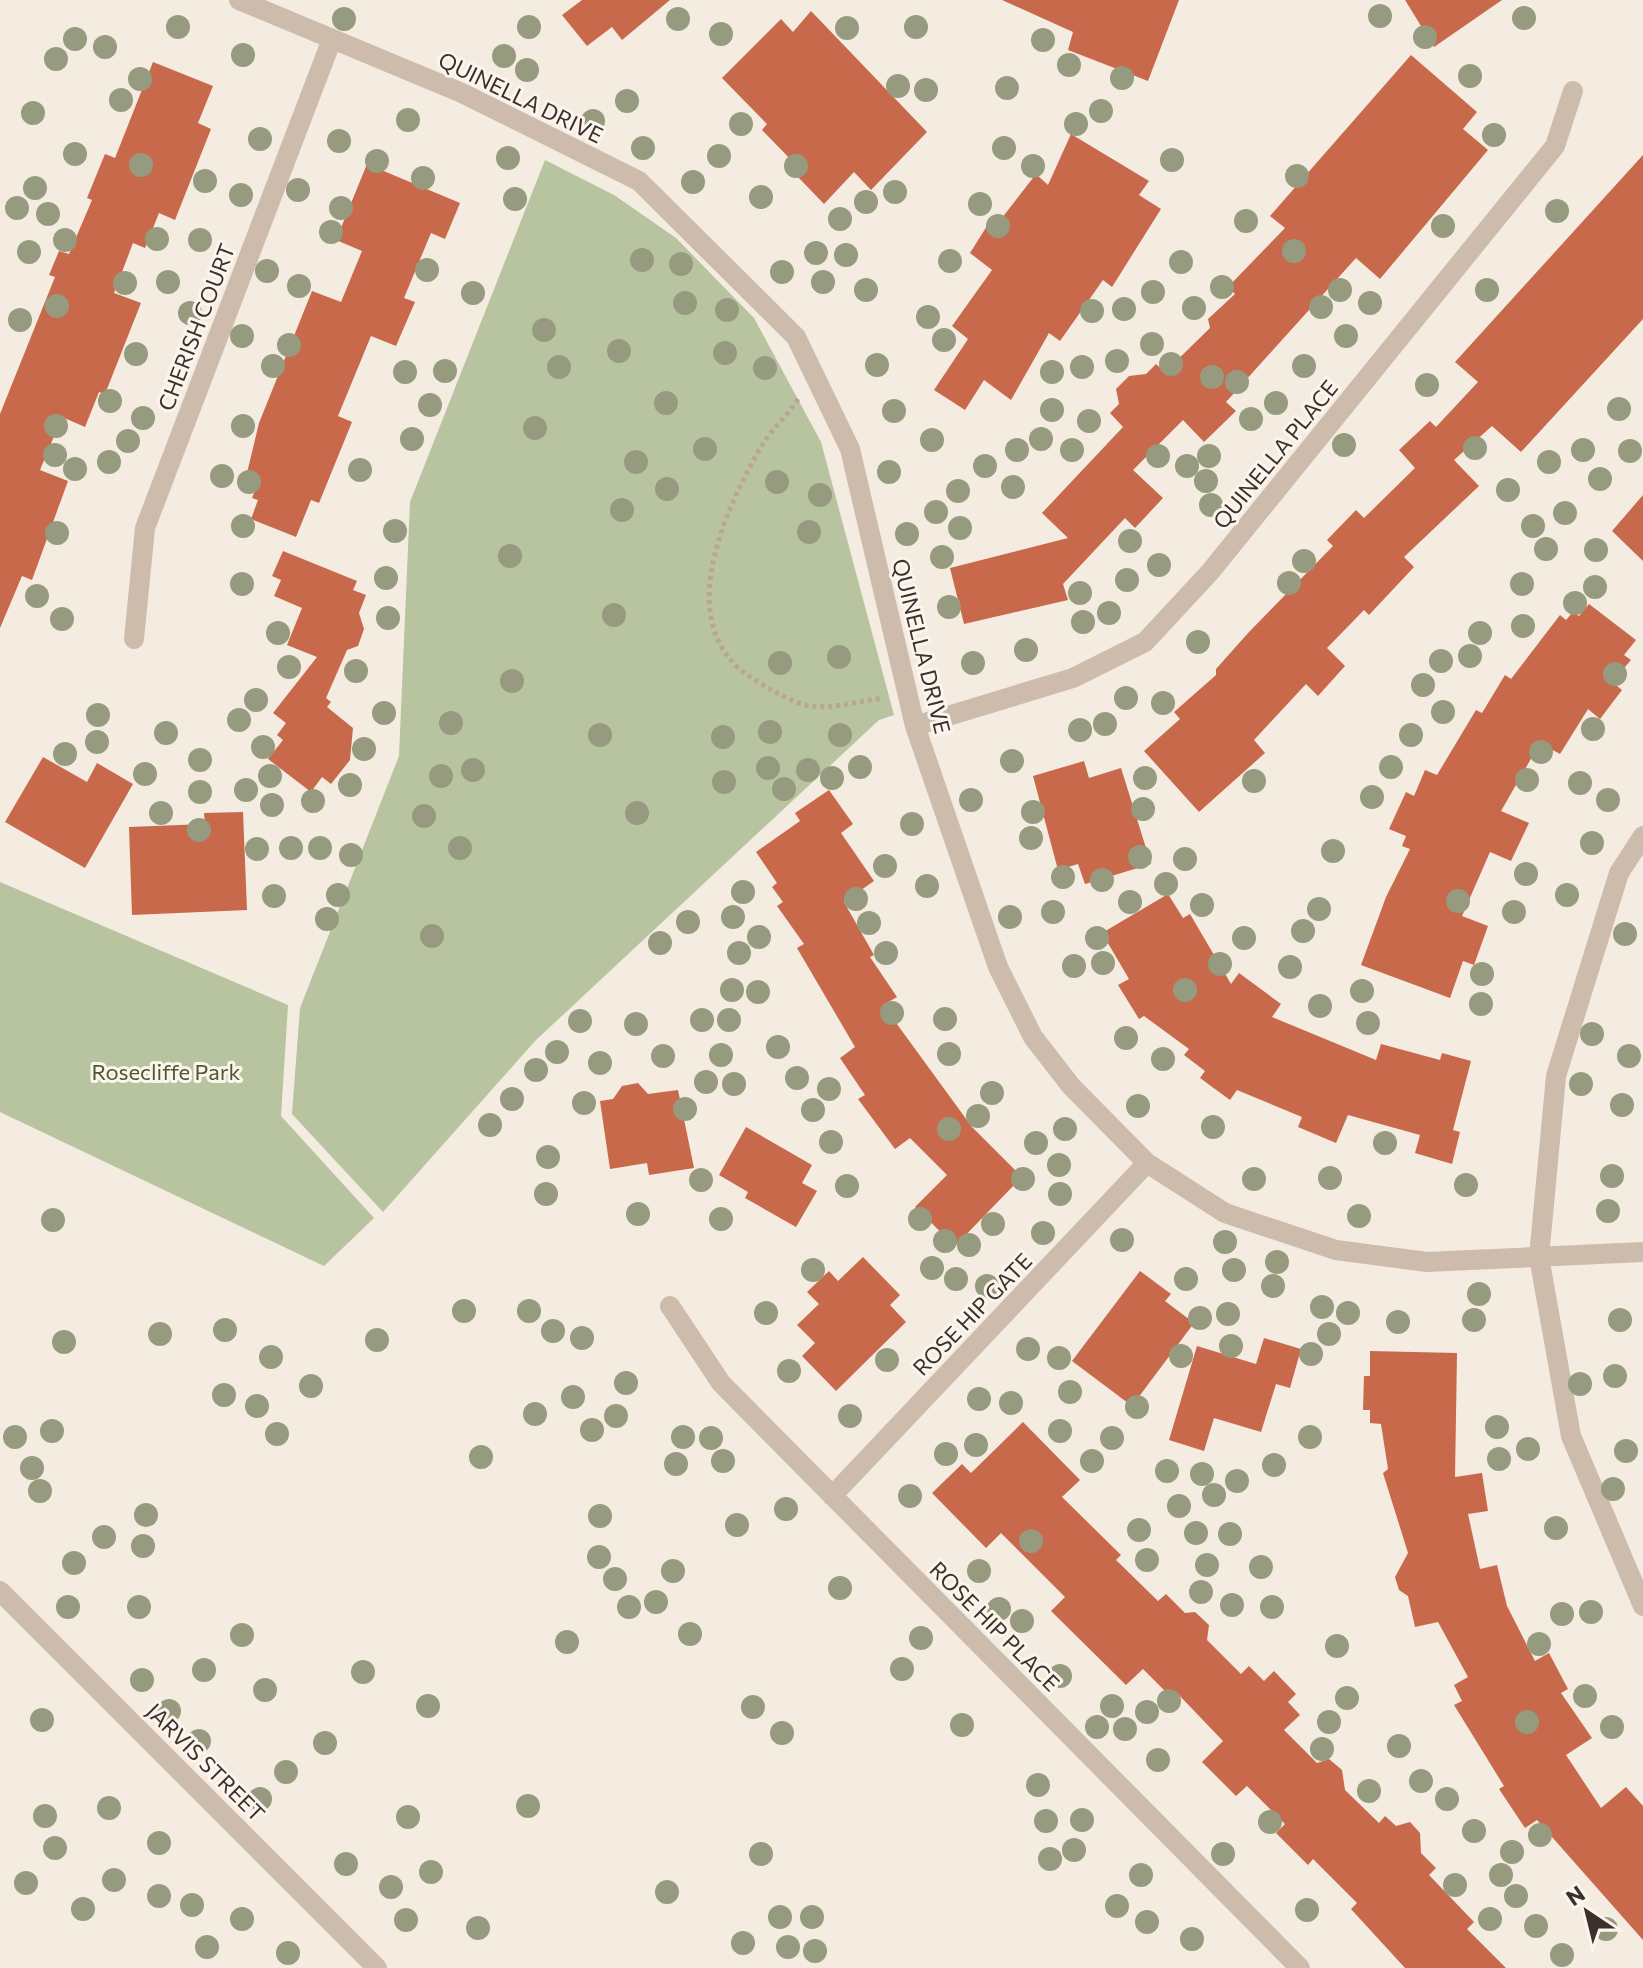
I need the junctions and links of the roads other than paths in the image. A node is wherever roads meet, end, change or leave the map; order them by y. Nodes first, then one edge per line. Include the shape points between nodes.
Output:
1 (239, 0) edge
2 (332, 39) junction
3 (1573, 91) dead end
4 (134, 639) dead end
5 (915, 726) junction
6 (1643, 836) edge
7 (1147, 1163) junction
8 (1643, 1252) edge
9 (1539, 1257) junction
10 (670, 1306) dead end
11 (832, 1496) junction
12 (0, 1591) edge
13 (1643, 1606) edge
14 (369, 1965) edge
15 (1300, 1968) edge

1 - 2 street, QUINELLA DRIVE
2 - 4 street, CHERISH COURT via 145,528
2 - 5 street, QUINELLA DRIVE via 462,93 639,181 796,337 850,449
3 - 5 street, QUINELLA PLACE via 1555,146 1220,560 1145,642 1073,678
5 - 7 street, QUINELLA DRIVE via 998,967 1033,1037 1071,1086
6 - 9 street via 1619,873 1556,1076
7 - 9 street, QUINELLA DRIVE via 1225,1213 1336,1250 1427,1262
7 - 11 street, ROSE HIP GATE
8 - 9 street, QUINELLA DRIVE
9 - 13 street via 1571,1436
10 - 11 street, ROSE HIP PLACE via 721,1383
11 - 15 street, ROSE HIP PLACE
12 - 14 street, JARVIS STREET

